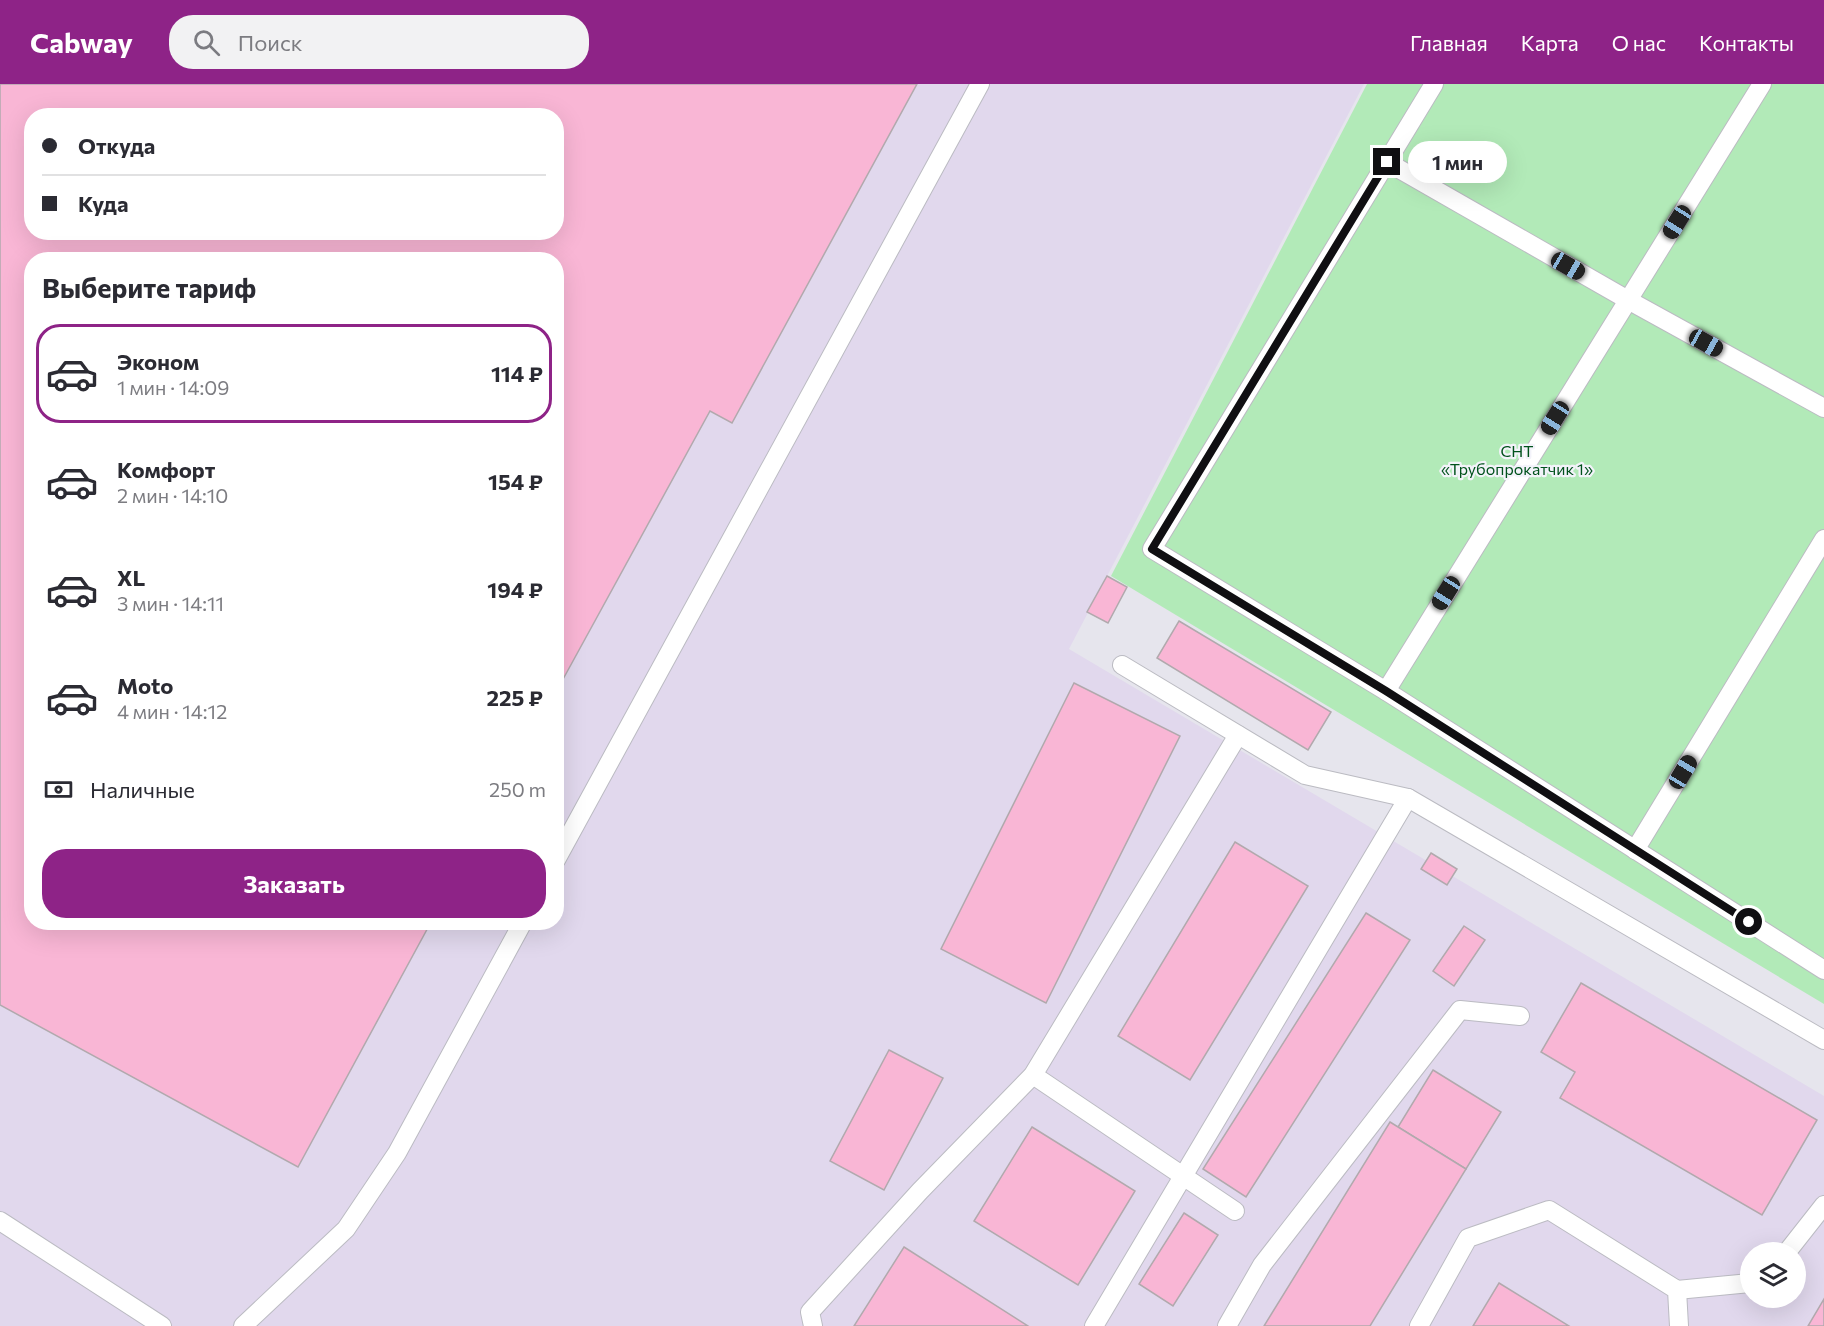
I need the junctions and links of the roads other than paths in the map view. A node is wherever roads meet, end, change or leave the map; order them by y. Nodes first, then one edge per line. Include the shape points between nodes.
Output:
1 (980, 84) edge
2 (1434, 84) edge
3 (1762, 84) edge
4 (1387, 162) junction
5 (1628, 300) junction
6 (1824, 408) edge
7 (1824, 539) edge
8 (1122, 665) dead end
9 (1386, 691) junction
10 (1238, 735) junction
11 (1408, 798) junction
12 (564, 845) edge
13 (1635, 850) junction
14 (519, 930) edge
15 (1824, 970) edge
16 (1520, 1016) dead end
17 (1824, 1040) edge
18 (1033, 1075) junction
19 (1183, 1177) junction
20 (1824, 1205) edge
21 (1235, 1211) dead end
22 (0, 1221) edge
23 (1795, 1242) edge
24 (1740, 1284) edge
25 (1677, 1290) junction
26 (162, 1326) edge
27 (243, 1326) edge
28 (813, 1326) edge
29 (1094, 1326) edge
30 (1227, 1326) edge
31 (1419, 1326) edge
32 (1679, 1326) edge

1 - 12 lane
2 - 4 lane
3 - 5 lane
4 - 5 lane
4 - 9 lane via 1152,549
5 - 6 lane
5 - 9 lane
7 - 13 lane
8 - 10 lane
9 - 13 lane
10 - 11 lane via 1305,775
10 - 18 lane
11 - 17 lane
11 - 19 lane
13 - 15 lane
14 - 27 lane via 397,1153 346,1229
16 - 30 lane via 1460,1010 1262,1265
18 - 19 lane
18 - 28 lane via 810,1312
19 - 21 lane
19 - 29 lane
20 - 23 lane
22 - 26 lane
24 - 25 lane
25 - 31 lane via 1549,1210 1468,1238
25 - 32 lane

